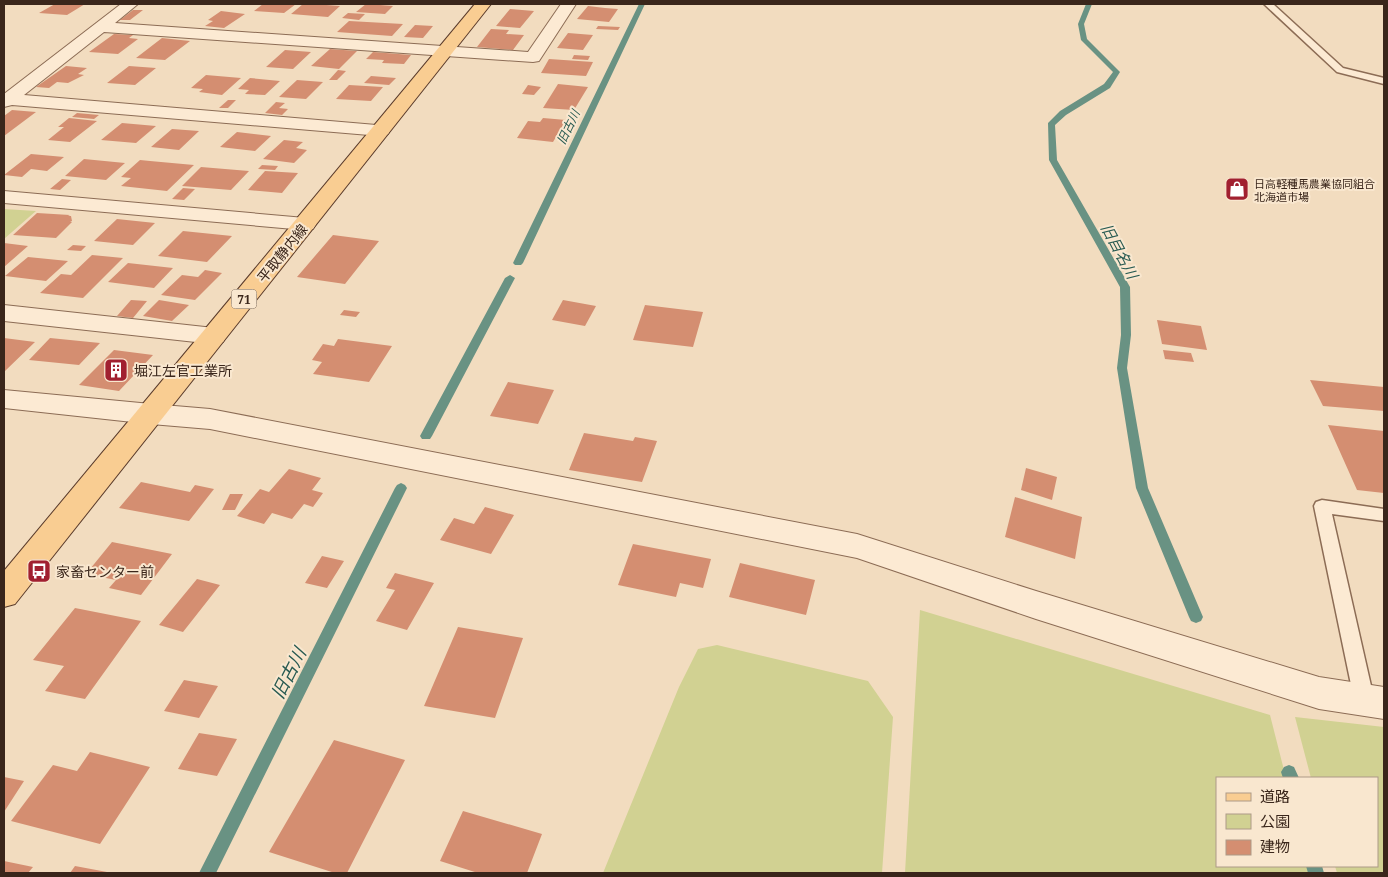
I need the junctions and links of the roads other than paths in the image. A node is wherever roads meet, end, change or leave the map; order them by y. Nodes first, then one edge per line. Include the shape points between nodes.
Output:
1 (130, 4) edge
2 (483, 4) edge
3 (568, 4) edge
4 (1268, 4) edge
5 (100, 27) junction
6 (446, 52) junction
7 (1384, 80) edge
8 (6, 100) edge
9 (381, 130) junction
10 (4, 197) edge
11 (305, 224) junction
12 (4, 312) edge
13 (214, 336) junction
14 (4, 399) edge
15 (151, 414) junction
16 (1384, 515) edge
17 (4, 594) edge
18 (1374, 701) edge

1 - 5 street
2 - 6 main road, 平取静内線 / 71
3 - 6 street via 532,57
4 - 7 lane via 1340,70
5 - 6 street
5 - 8 street
6 - 9 main road, 平取静内線 / 71
8 - 9 street
9 - 11 main road, 平取静内線 / 71
10 - 11 street
11 - 13 main road, 平取静内線 / 71
12 - 13 street
13 - 15 main road, 平取静内線 / 71
14 - 15 street
15 - 17 main road, 平取静内線 / 71
15 - 18 street via 210,419 857,546 1036,606 1301,687
16 - 18 lane via 1322,506

